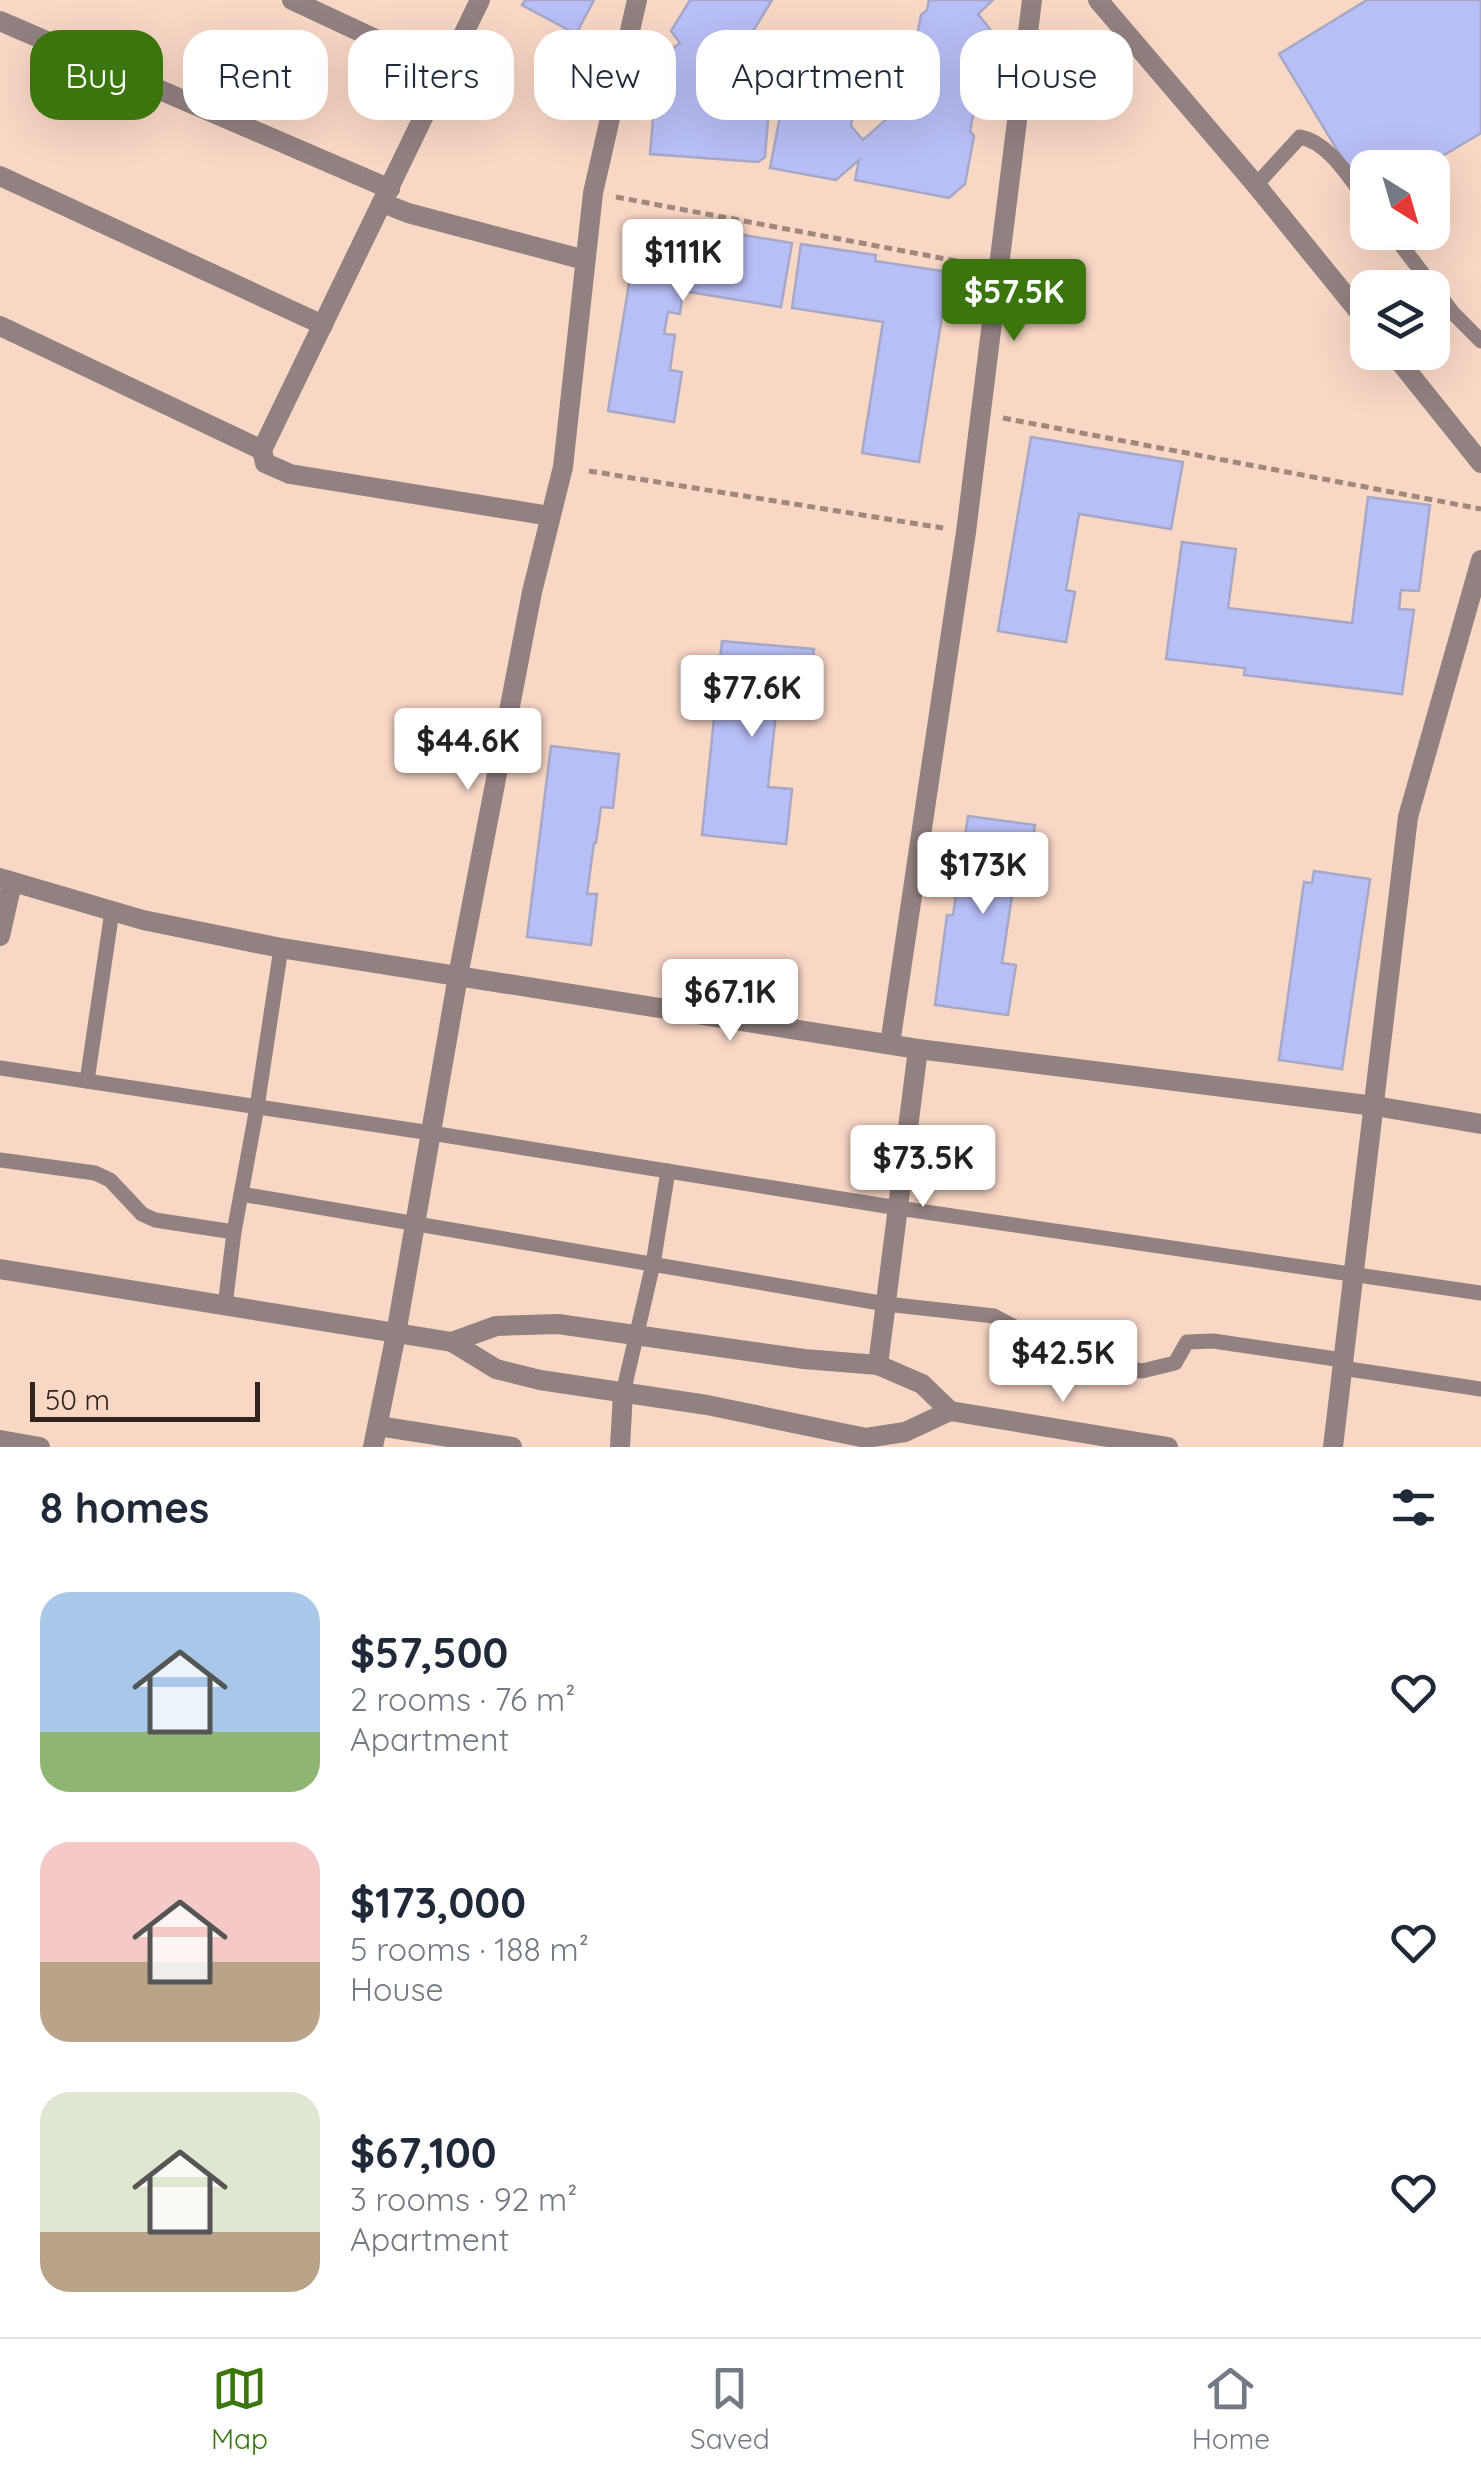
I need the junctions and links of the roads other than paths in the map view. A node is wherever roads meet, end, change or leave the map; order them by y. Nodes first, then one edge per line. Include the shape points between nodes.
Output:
1 (292, 0) edge
2 (480, 0) edge
3 (637, 0) edge
4 (1032, 0) edge
5 (1098, 0) edge
6 (0, 21) edge
7 (356, 30) edge
8 (466, 30) edge
9 (423, 120) edge
10 (0, 176) edge
11 (1350, 179) edge
12 (1256, 186) junction
13 (386, 196) junction
14 (1405, 250) edge
15 (585, 260) junction
16 (1350, 301) edge
17 (0, 326) edge
18 (322, 326) junction
19 (1481, 342) edge
20 (1406, 370) edge
21 (262, 450) junction
22 (1481, 463) edge
23 (550, 516) junction
24 (1481, 560) edge
25 (6, 880) edge
26 (112, 911) junction
27 (0, 936) edge
28 (282, 948) junction
29 (458, 976) junction
30 (890, 1044) junction
31 (918, 1049) junction
32 (0, 1068) edge
33 (87, 1081) junction
34 (257, 1106) junction
35 (1375, 1106) junction
36 (1481, 1124) edge
37 (431, 1132) junction
38 (0, 1160) edge
39 (668, 1171) junction
40 (241, 1194) junction
41 (898, 1208) junction
42 (416, 1223) junction
43 (234, 1232) junction
44 (654, 1264) junction
45 (0, 1269) edge
46 (1354, 1275) junction
47 (1481, 1293) edge
48 (886, 1304) junction
49 (225, 1306) junction
50 (396, 1334) junction
51 (638, 1334) junction
52 (452, 1342) junction
53 (1342, 1364) junction
54 (878, 1365) junction
55 (1481, 1390) edge
56 (623, 1393) junction
57 (950, 1412) junction
58 (375, 1436) edge
59 (0, 1440) edge
60 (1096, 1441) edge
61 (866, 1443) edge
62 (40, 1447) edge
63 (512, 1447) edge
64 (620, 1447) edge
65 (1168, 1447) edge
66 (1332, 1447) edge

1 - 7 street
2 - 8 street
3 - 15 street via 593,193
4 - 30 street via 966,532
5 - 12 street
6 - 13 street
9 - 13 street
10 - 18 street
11 - 12 lane via 1310,138 1300,137
12 - 16 street
13 - 15 street via 408,213
13 - 18 street
14 - 19 lane
15 - 23 street via 563,467
17 - 21 street
18 - 21 street
20 - 22 street
21 - 23 street via 265,462 290,474
23 - 29 street
24 - 35 street via 1408,817
25 - 26 street
25 - 27 street
26 - 28 street
26 - 33 lane
28 - 29 street
28 - 34 lane
29 - 30 street
29 - 37 street
30 - 31 street
31 - 35 street
31 - 41 street
32 - 33 lane
33 - 34 lane
34 - 37 lane
34 - 40 lane
35 - 36 street
35 - 46 street
37 - 39 lane
37 - 42 street
38 - 43 lane via 95,1173 154,1220
39 - 41 lane
39 - 44 lane
40 - 42 lane
40 - 43 lane
41 - 46 lane
41 - 48 street
42 - 44 lane
42 - 50 street
43 - 49 lane
44 - 48 lane
44 - 51 lane
45 - 49 street
46 - 47 lane
46 - 53 street
48 - 53 lane via 994,1316 1062,1359 1142,1370 1174,1363 1187,1342 1212,1341
48 - 54 street
49 - 50 street
50 - 52 street
50 - 58 street
51 - 52 street via 558,1324 496,1326
51 - 54 street
51 - 56 lane
52 - 56 street via 496,1369
53 - 55 lane
53 - 66 street
54 - 57 street via 922,1384
56 - 61 street
56 - 64 street
57 - 60 street
57 - 61 street
58 - 63 street
59 - 62 street
60 - 65 street

